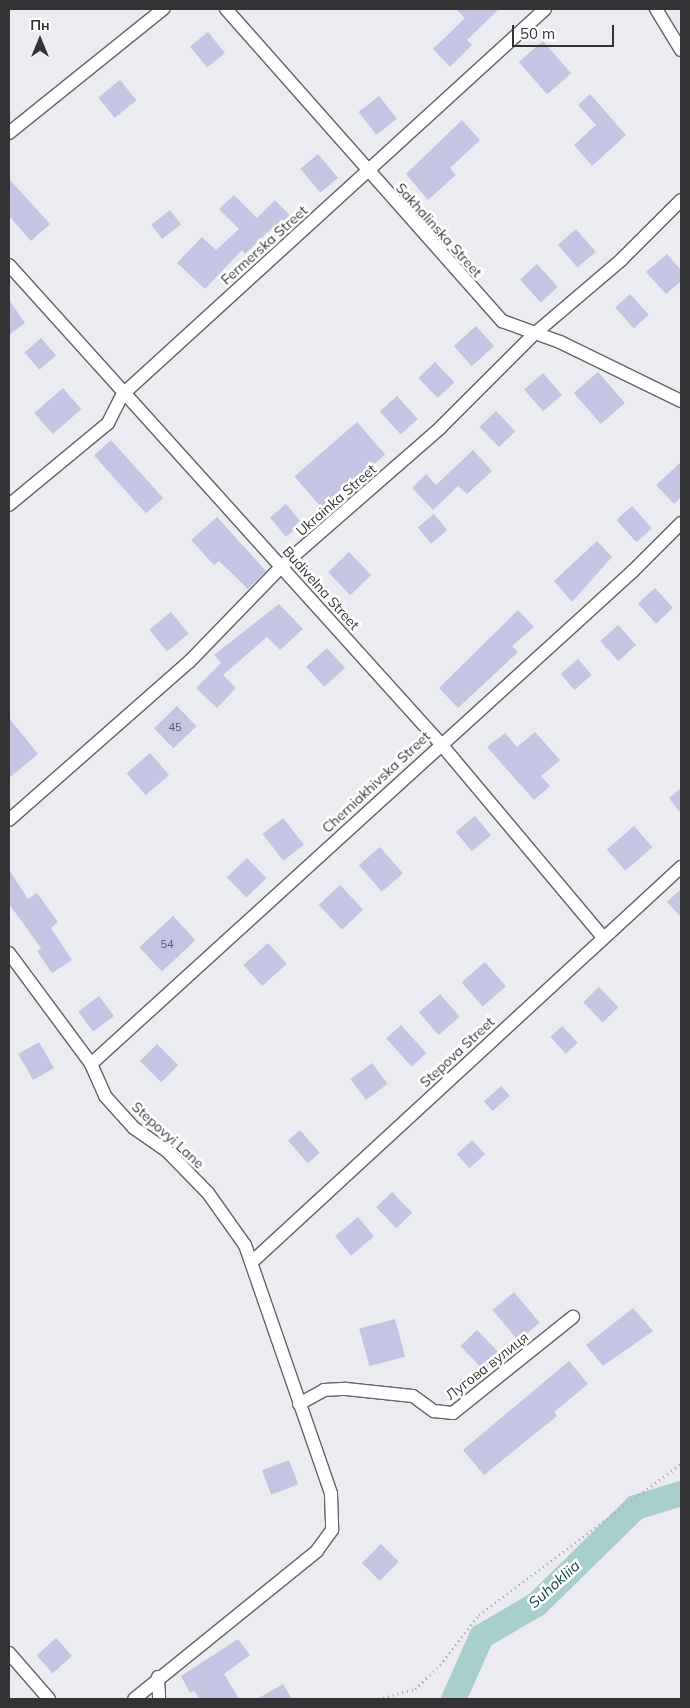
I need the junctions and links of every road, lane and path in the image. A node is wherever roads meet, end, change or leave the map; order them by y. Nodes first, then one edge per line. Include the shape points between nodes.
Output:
1 (163, 9) edge
2 (226, 9) edge
3 (545, 9) edge
4 (656, 9) edge
5 (681, 50) edge
6 (9, 133) edge
7 (366, 172) junction
8 (681, 200) edge
9 (9, 265) edge
10 (532, 335) junction
11 (123, 394) junction
12 (681, 401) edge
13 (9, 505) edge
14 (681, 523) edge
15 (282, 566) junction
16 (440, 743) junction
17 (9, 820) edge
18 (681, 867) edge
19 (603, 937) junction
20 (9, 953) edge
21 (91, 1064) junction
22 (253, 1261) junction
23 (573, 1316) dead end
24 (298, 1404) junction
25 (681, 1464) edge
26 (9, 1653) edge
27 (158, 1677) junction
28 (49, 1699) edge
29 (134, 1699) edge
30 (159, 1699) edge
31 (378, 1699) edge

1 - 6 street
2 - 7 street, Sakhalinska Street
3 - 7 street, Fermerska Street
4 - 5 street
7 - 10 street, Sakhalinska Street via 502,321
7 - 11 street, Fermerska Street
8 - 10 street, Ukrainka Street via 621,260
9 - 11 street, Budivelna Street
10 - 12 street, Sakhalinska Street via 560,342
10 - 15 street, Ukrainka Street via 440,428
11 - 13 street, Fermerska Street via 108,423
11 - 15 street, Budivelna Street
14 - 16 street, Cherniakhivska Street via 633,572
15 - 16 street, Budivelna Street
15 - 17 street, Ukrainka Street via 189,662
16 - 19 street, Budivelna Street
16 - 21 street, Cherniakhivska Street
18 - 19 street, Stepova Street
19 - 22 street, Stepova Street
20 - 21 street, Stepovyi Lane
21 - 22 street, Stepovyi Lane via 105,1096 134,1128 167,1151 208,1193
22 - 24 street, Stepovyi Lane
23 - 24 street, Лугова вулиця via 453,1413 434,1411 413,1396 346,1389 324,1390
24 - 27 street, Stepovyi Lane via 331,1494 332,1530 317,1550
25 - 31 path via 479,1615 440,1665 415,1689
26 - 28 street
27 - 29 street, Stepovyi Lane
27 - 30 street

